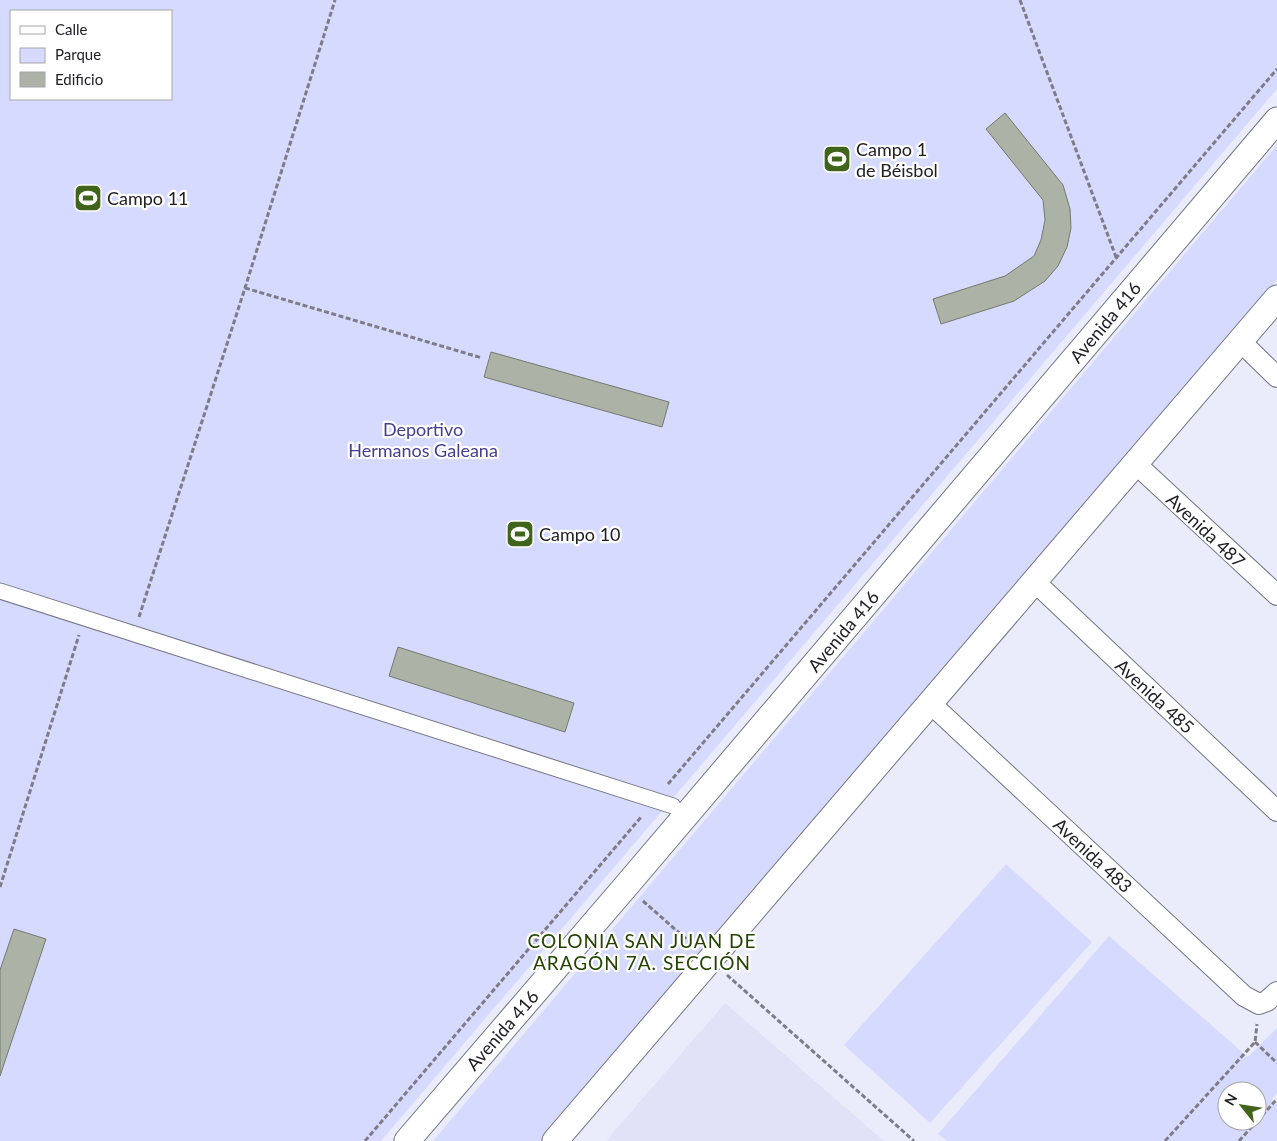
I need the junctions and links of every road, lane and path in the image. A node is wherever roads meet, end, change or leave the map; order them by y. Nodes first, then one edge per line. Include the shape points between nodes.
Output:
1 (336, 0) edge
2 (1020, 0) edge
3 (1277, 69) edge
4 (1277, 120) edge
5 (1116, 258) junction
6 (246, 288) junction
7 (1277, 298) edge
8 (1240, 341) junction
9 (482, 358) dead end
10 (1277, 377) edge
11 (1136, 464) junction
12 (1034, 582) junction
13 (0, 592) edge
14 (1277, 595) edge
15 (84, 618) junction
16 (134, 634) junction
17 (930, 703) junction
18 (655, 800) junction
19 (673, 806) dead end
20 (1277, 811) edge
21 (626, 886) junction
22 (0, 887) edge
23 (710, 960) junction
24 (1277, 992) edge
25 (1259, 1004) junction
26 (1254, 1042) junction
27 (1277, 1063) edge
28 (1277, 1100) edge
29 (1267, 1110) edge
30 (1248, 1131) edge
31 (365, 1141) edge
32 (407, 1141) edge
33 (555, 1141) edge
34 (914, 1141) edge
35 (1165, 1141) edge
36 (1239, 1141) edge

1 - 6 path
2 - 5 path
3 - 5 path
4 - 21 street, Avenida 416
5 - 18 path
6 - 9 path
6 - 16 path
7 - 8 street
8 - 10 street
8 - 11 street
11 - 12 street
11 - 14 street, Avenida 487
12 - 17 street
12 - 20 street, Avenida 485
13 - 15 street
15 - 16 street
15 - 22 path
16 - 18 street
17 - 23 street
17 - 25 street, Avenida 483 via 1244,996
18 - 19 street
18 - 31 path
21 - 23 path
21 - 32 street, Avenida 416
23 - 33 street
23 - 34 path
24 - 25 street
25 - 26 path
26 - 27 path
26 - 35 path
28 - 29 path
30 - 36 path

